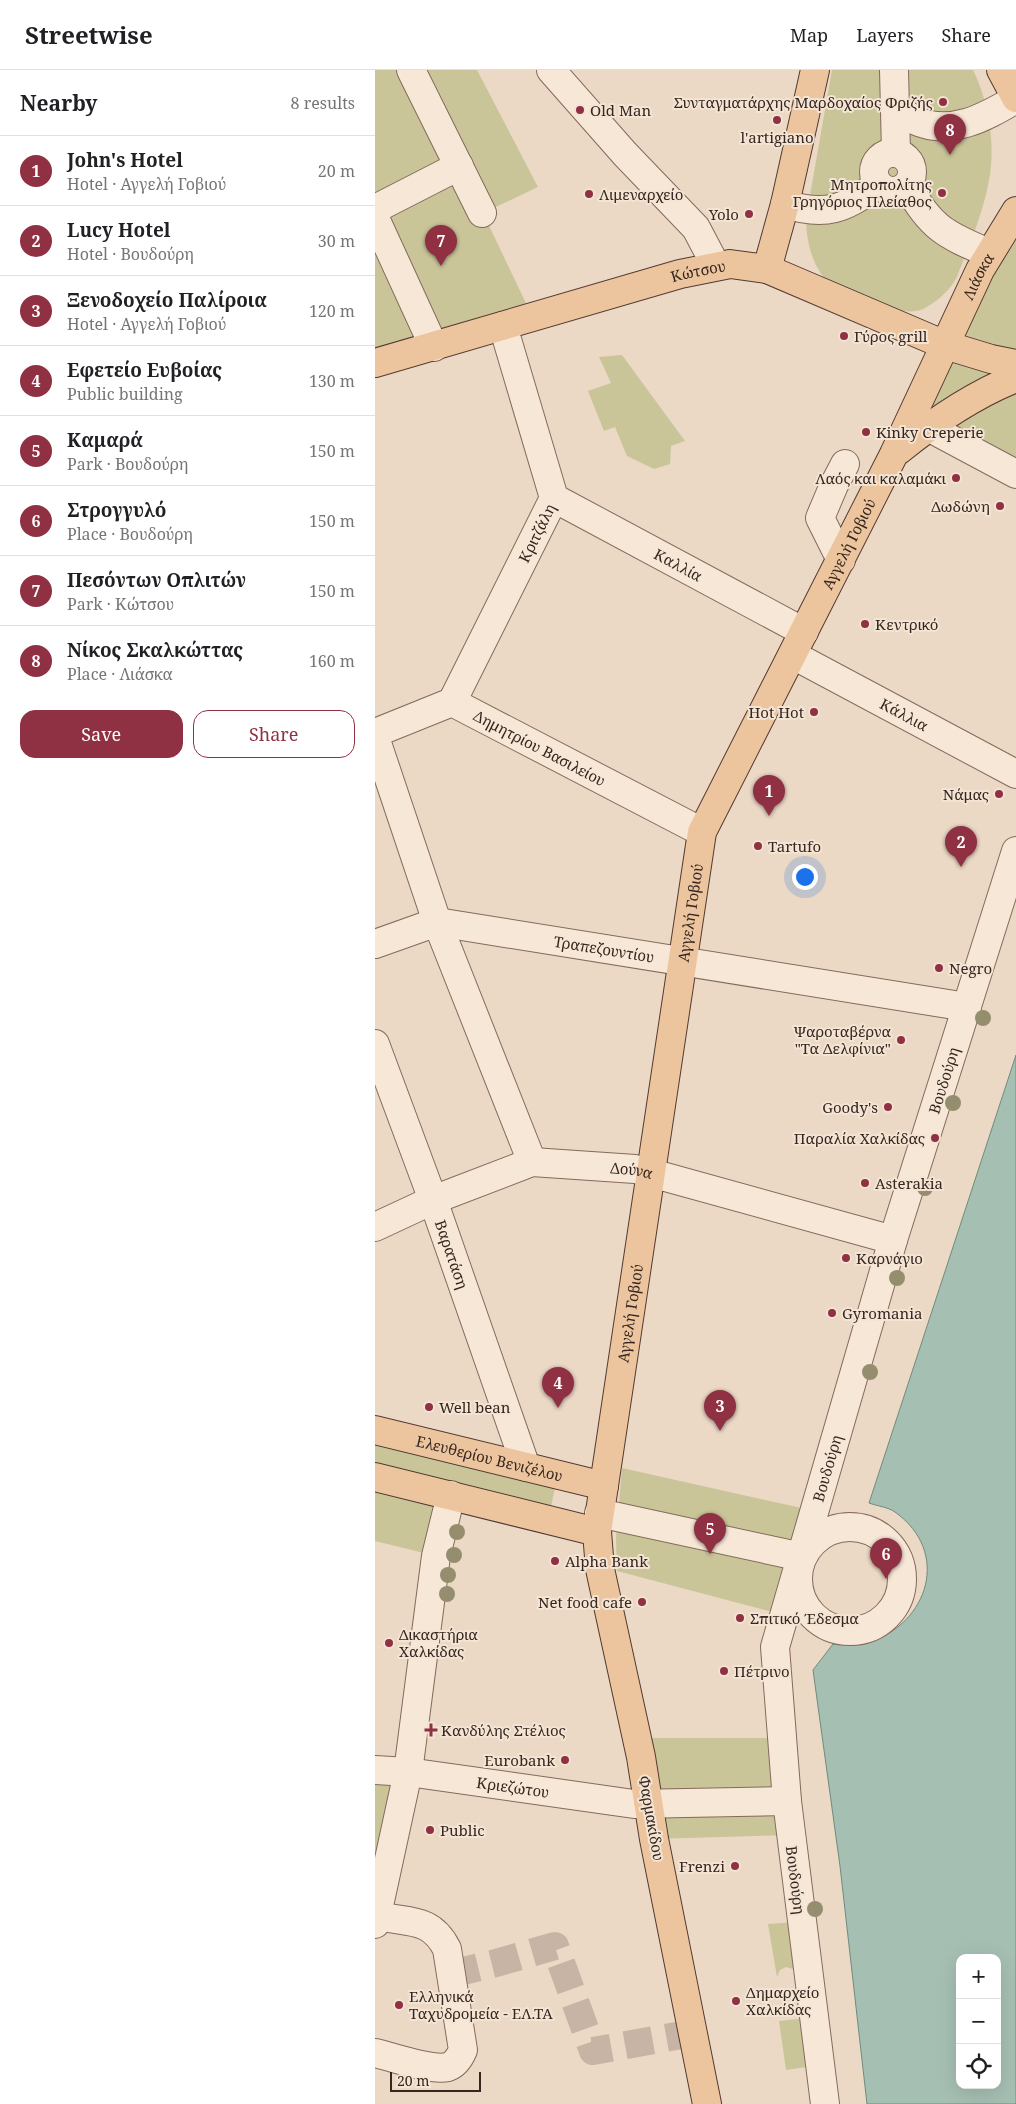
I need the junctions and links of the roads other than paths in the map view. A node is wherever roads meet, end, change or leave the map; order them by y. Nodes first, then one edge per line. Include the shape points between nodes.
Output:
1 (411, 70) edge
2 (551, 70) edge
3 (815, 70) edge
4 (1001, 70) edge
5 (894, 86) edge
6 (1016, 99) edge
7 (896, 153) junction
8 (459, 166) junction
9 (878, 184) junction
10 (907, 184) junction
11 (785, 204) junction
12 (375, 209) edge
13 (1016, 211) edge
14 (483, 213) dead end
15 (375, 218) edge
16 (989, 253) junction
17 (716, 266) junction
18 (767, 269) junction
19 (503, 326) junction
20 (945, 345) junction
21 (434, 347) junction
22 (375, 364) edge
23 (1016, 364) edge
24 (1016, 378) edge
25 (928, 427) junction
26 (894, 454) junction
27 (845, 464) dead end
28 (1016, 474) edge
29 (554, 498) junction
30 (841, 560) junction
31 (799, 643) junction
32 (452, 702) junction
33 (375, 733) edge
34 (375, 737) edge
35 (1016, 774) edge
36 (703, 832) junction
37 (1016, 850) edge
38 (437, 922) junction
39 (375, 944) edge
40 (683, 962) junction
41 (967, 1007) junction
42 (375, 1044) edge
43 (532, 1162) junction
44 (651, 1173) junction
45 (433, 1200) junction
46 (375, 1227) edge
47 (893, 1240) junction
48 (375, 1430) edge
49 (525, 1467) junction
50 (375, 1477) edge
51 (604, 1486) junction
52 (451, 1496) junction
53 (598, 1522) junction
54 (802, 1557) junction
55 (375, 1770) edge
56 (408, 1772) junction
57 (787, 1801) junction
58 (649, 1804) junction
59 (376, 1918) edge
60 (375, 2053) edge
61 (707, 2104) edge
62 (825, 2104) edge

1 - 8 street
2 - 17 street via 696,228
3 - 11 main road
4 - 6 main road
5 - 6 street via 914,120 937,126 961,125 984,117
5 - 7 street
7 - 9 street via 889,152 878,159 873,171
7 - 10 street via 910,162 912,174
8 - 12 street
8 - 14 street
9 - 10 street via 889,191 902,189
9 - 11 street via 857,200 832,210 805,211
10 - 16 street via 920,208 938,228
11 - 18 main road
13 - 16 main road, Λιάσκα
15 - 21 street
16 - 20 main road, Λιάσκα
17 - 18 main road, Κώτσου via 743,265
17 - 19 main road, Κώτσου
18 - 20 main road, Κώτσου
19 - 21 main road, Κώτσου
19 - 29 street, Κριτζάλη
20 - 23 main road, Κώτσου via 991,360
20 - 26 main road, Αγγελή Γοβιού
21 - 22 main road, Κώτσου
24 - 25 main road
25 - 26 main road
25 - 28 street
26 - 30 main road, Αγγελή Γοβιού
27 - 30 street via 820,518
29 - 31 street, Καλλία
29 - 32 street, Κριτζάλη
30 - 31 main road, Αγγελή Γοβιού
31 - 35 street, Κάλλια via 977,754
31 - 36 main road, Αγγελή Γοβιού
32 - 33 street
32 - 36 street, Δημητρίου Βασιλείου
34 - 38 street
36 - 40 main road, Αγγελή Γοβιού
37 - 41 street, Βουδούρη
38 - 39 street, Τραπεζουντίου
38 - 40 street, Τραπεζουντίου
38 - 43 street
40 - 41 street, Τραπεζουντίου
40 - 44 main road, Αγγελή Γοβιού
41 - 47 street, Βουδούρη
42 - 45 street, Βαρατάση
43 - 44 street, Δούνα via 635,1169
43 - 45 street, Δούνα
44 - 47 street, Δούνα
44 - 51 main road, Αγγελή Γοβιού
45 - 46 street, Δούνα
45 - 49 street, Βαρατάση
47 - 54 street, Βουδούρη
48 - 49 main road, Ελευθερίου Βενιζέλου
49 - 51 main road, Ελευθερίου Βενιζέλου
50 - 52 main road
51 - 53 main road, Αγγελή Γοβιού
52 - 53 main road
52 - 56 street via 436,1556
53 - 54 street
53 - 58 main road, Φαρμακίδου via 600,1569
54 - 57 street, Βουδούρη via 775,1647
55 - 56 street, Κριεζώτου
56 - 58 street, Κριεζώτου
56 - 59 street
57 - 58 street, Κριεζώτου
57 - 62 street, Βουδούρη
58 - 61 main road, Φαρμακίδου
59 - 60 street via 421,1924 441,1936 447,1949 463,2050 459,2060 448,2066 429,2066

